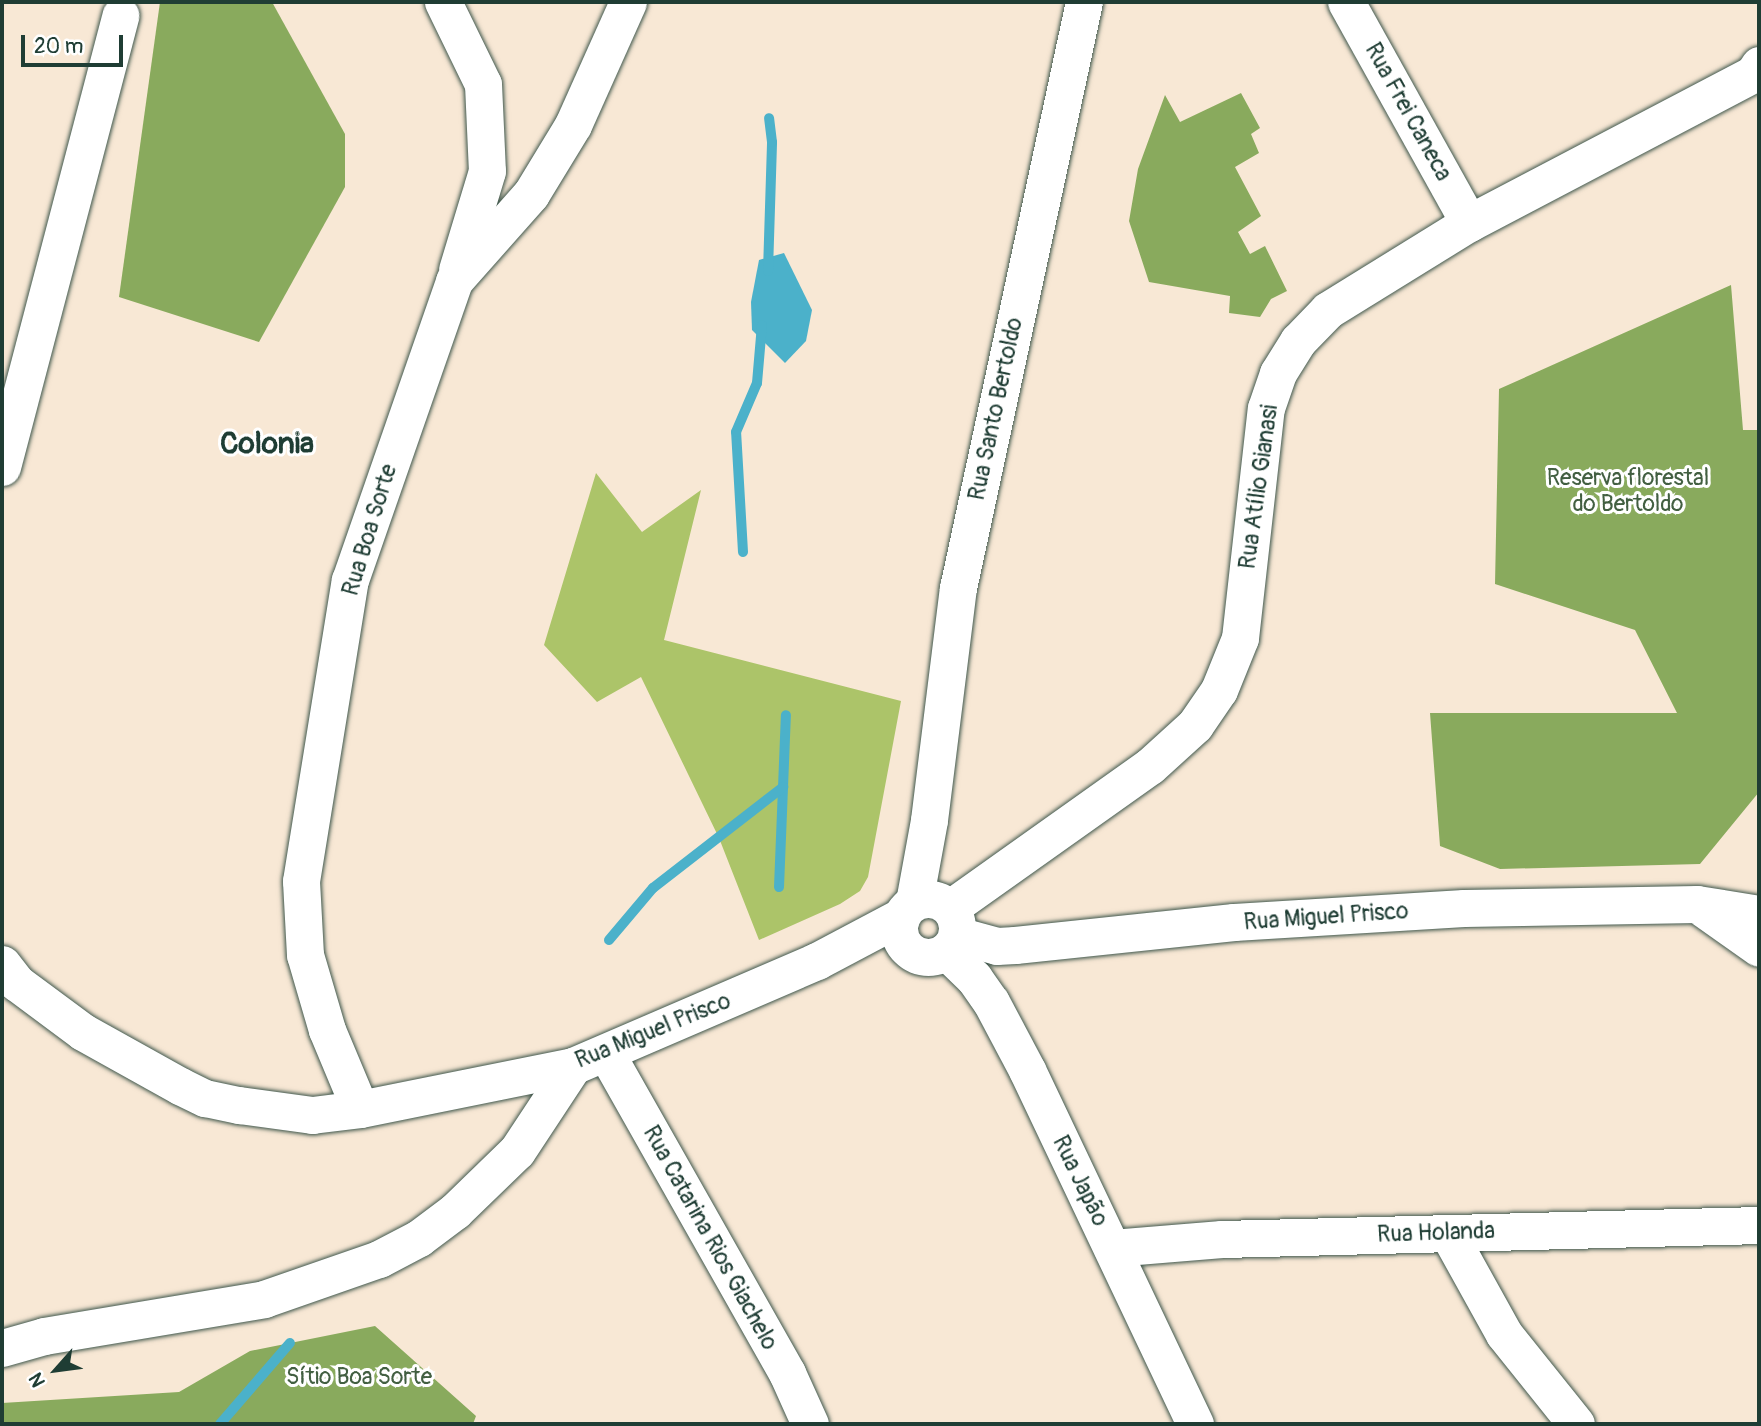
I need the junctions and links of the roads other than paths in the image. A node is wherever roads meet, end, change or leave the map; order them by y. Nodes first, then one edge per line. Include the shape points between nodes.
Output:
1 (443, 2) edge
2 (628, 2) edge
3 (1084, 2) edge
4 (1346, 2) edge
5 (121, 15) dead end
6 (1756, 69) edge
7 (1469, 223) junction
8 (454, 281) junction
9 (2, 467) edge
10 (1697, 904) junction
11 (1759, 914) edge
12 (935, 919) junction
13 (1759, 948) edge
14 (817, 961) junction
15 (2, 964) edge
16 (590, 1059) junction
17 (360, 1109) junction
18 (1759, 1225) edge
19 (1448, 1233) junction
20 (1112, 1248) junction
21 (2, 1348) edge
22 (810, 1424) edge
23 (1195, 1424) edge
24 (1576, 1424) edge

1 - 8 street via 483,84 487,171
2 - 8 street, Rua Boa Sorte via 573,125 531,194
3 - 12 street, Rua Santo Bertoldo via 958,588 929,820
4 - 7 street, Rua Frei Caneca
5 - 9 street
6 - 7 street, Rua Atílio Gianasi
7 - 12 street, Rua Atílio Gianasi via 1328,310 1298,341 1278,373 1266,408 1240,638 1219,690 1195,725 1150,766
8 - 17 street, Rua Boa Sorte via 350,580 301,881 305,955 327,1030
10 - 11 street, Rua Miguel Prisco
10 - 12 street, Rua Miguel Prisco via 1464,908 1234,922 997,946
10 - 13 street
12 - 14 street, Rua Miguel Prisco
12 - 14 street, Rua Miguel Prisco via 929,957 910,951
12 - 20 street, Rua Japão via 991,1002
14 - 16 street, Rua Miguel Prisco
15 - 17 street, Rua Miguel Prisco via 17,983 83,1032 205,1098 312,1115
16 - 17 street, Rua Miguel Prisco
16 - 21 street via 517,1151 455,1212 379,1259 264,1299 44,1336
16 - 22 street, Rua Catarina Rios Giachelo via 787,1373
18 - 19 street, Rua Holanda
19 - 20 street, Rua Holanda via 1223,1239
19 - 24 street via 1504,1335
20 - 23 street, Rua Japão

